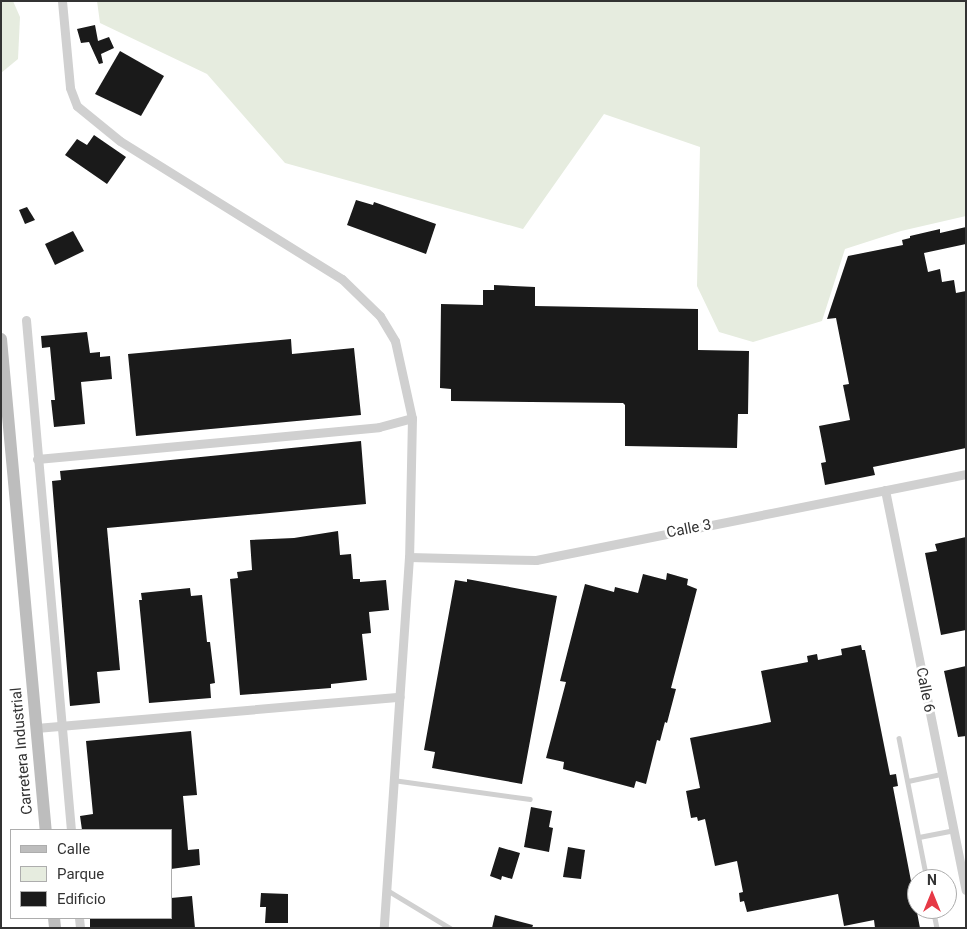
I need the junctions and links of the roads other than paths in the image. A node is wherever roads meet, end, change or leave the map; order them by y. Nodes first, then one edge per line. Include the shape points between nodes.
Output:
1 (62, 1) edge
2 (26, 320) dead end
3 (1, 339) edge
4 (412, 418) junction
5 (37, 459) junction
6 (966, 474) edge
7 (885, 490) junction
8 (409, 557) junction
9 (400, 697) junction
10 (62, 726) junction
11 (36, 728) junction
12 (899, 738) dead end
13 (942, 774) junction
14 (393, 780) junction
15 (908, 781) junction
16 (530, 800) dead end
17 (46, 829) edge
18 (71, 829) edge
19 (954, 830) junction
20 (919, 837) junction
21 (925, 869) edge
22 (387, 890) junction
23 (966, 890) edge
24 (384, 928) edge
25 (450, 928) edge

1 - 4 street via 70,88 77,106 120,141 342,279 380,316 395,341
2 - 5 street
3 - 11 street, Carretera Industrial
4 - 5 street via 378,427
4 - 8 street
5 - 10 street
6 - 7 street, Calle 3
7 - 8 street, Calle 3 via 536,560
7 - 13 street, Calle 6
8 - 9 street
9 - 10 street
9 - 14 street
10 - 11 street
10 - 18 street
11 - 17 street, Carretera Industrial
12 - 15 lane
13 - 15 lane
13 - 19 street, Calle 6
14 - 16 lane
14 - 22 street
15 - 20 lane
19 - 20 lane
19 - 23 street, Calle 6
20 - 21 lane
22 - 24 street
22 - 25 lane

